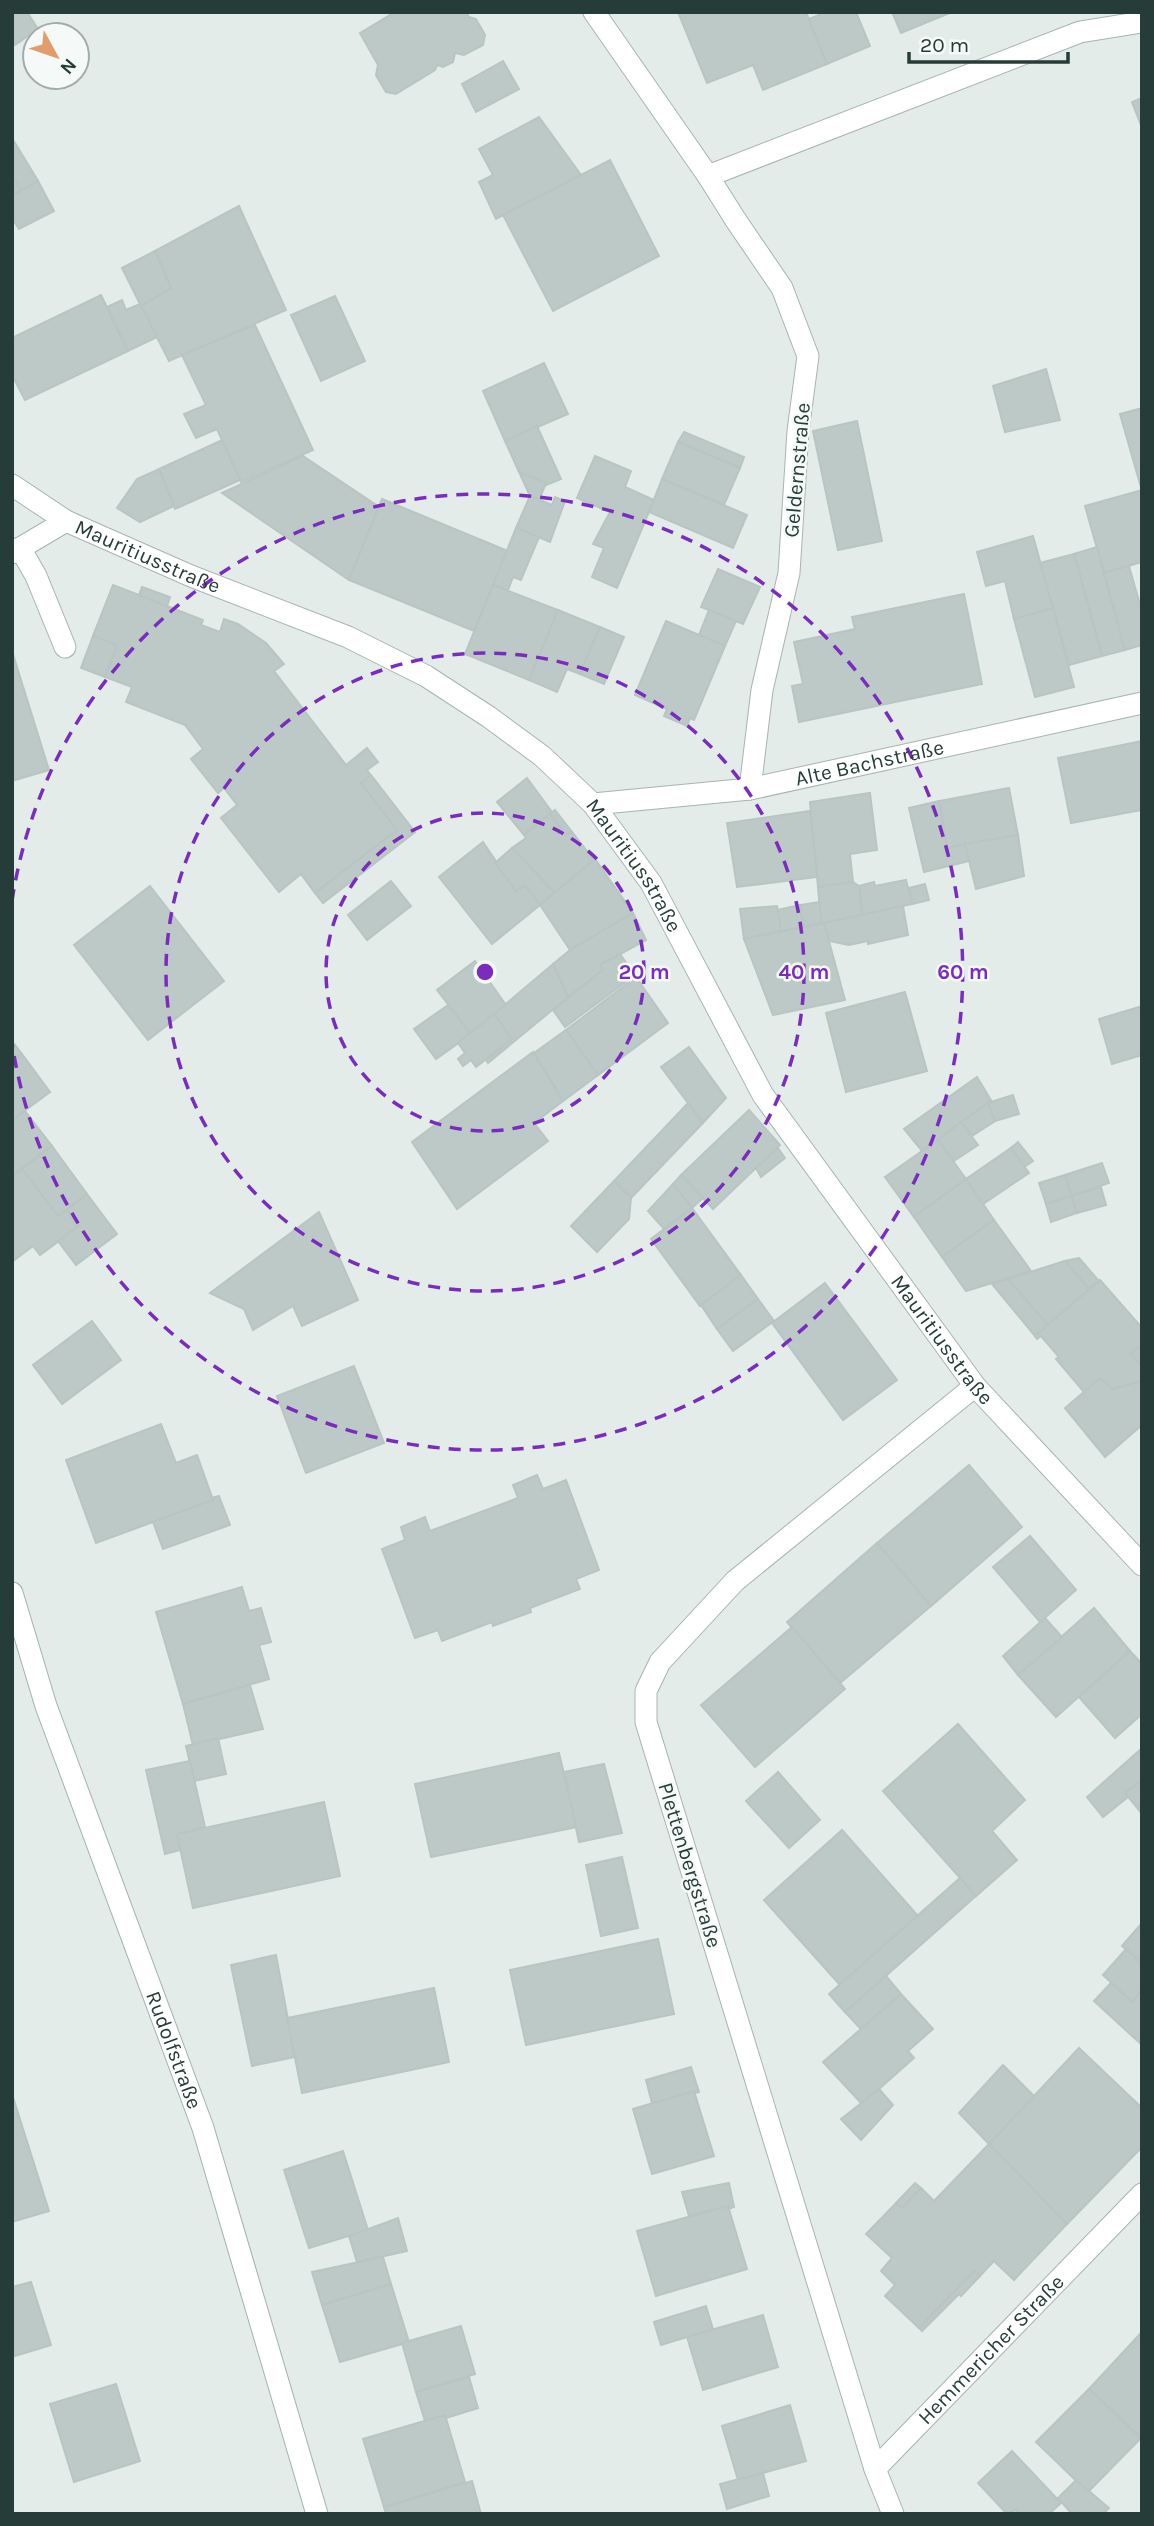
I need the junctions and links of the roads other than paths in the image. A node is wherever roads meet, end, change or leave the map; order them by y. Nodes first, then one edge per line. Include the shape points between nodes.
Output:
1 (594, 12) edge
2 (1142, 22) edge
3 (708, 176) junction
4 (12, 485) edge
5 (66, 521) junction
6 (16, 550) edge
7 (65, 647) dead end
8 (1142, 703) edge
9 (750, 789) junction
10 (593, 804) junction
11 (975, 1386) junction
12 (1142, 1565) edge
13 (12, 1592) edge
14 (1142, 2194) edge
15 (875, 2469) junction
16 (317, 2514) edge
17 (892, 2514) edge

1 - 3 street, Geldernstraße
2 - 3 street via 1080,32
3 - 9 street, Geldernstraße via 782,288 808,356 789,573 762,690
4 - 5 street, Mauritiusstraße
5 - 6 street
5 - 10 street, Mauritiusstraße via 348,637 426,676 542,756
6 - 7 street via 36,576
8 - 9 street, Alte Bachstraße
9 - 10 street, Alte Bachstraße
10 - 11 street, Mauritiusstraße via 651,883 763,1095
11 - 12 street, Mauritiusstraße
11 - 15 street, Plettenbergstraße via 735,1581 660,1662 646,1691 646,1723
13 - 16 street, Rudolfstraße via 46,1706 203,2127
14 - 15 street, Hemmericher Straße
15 - 17 street

